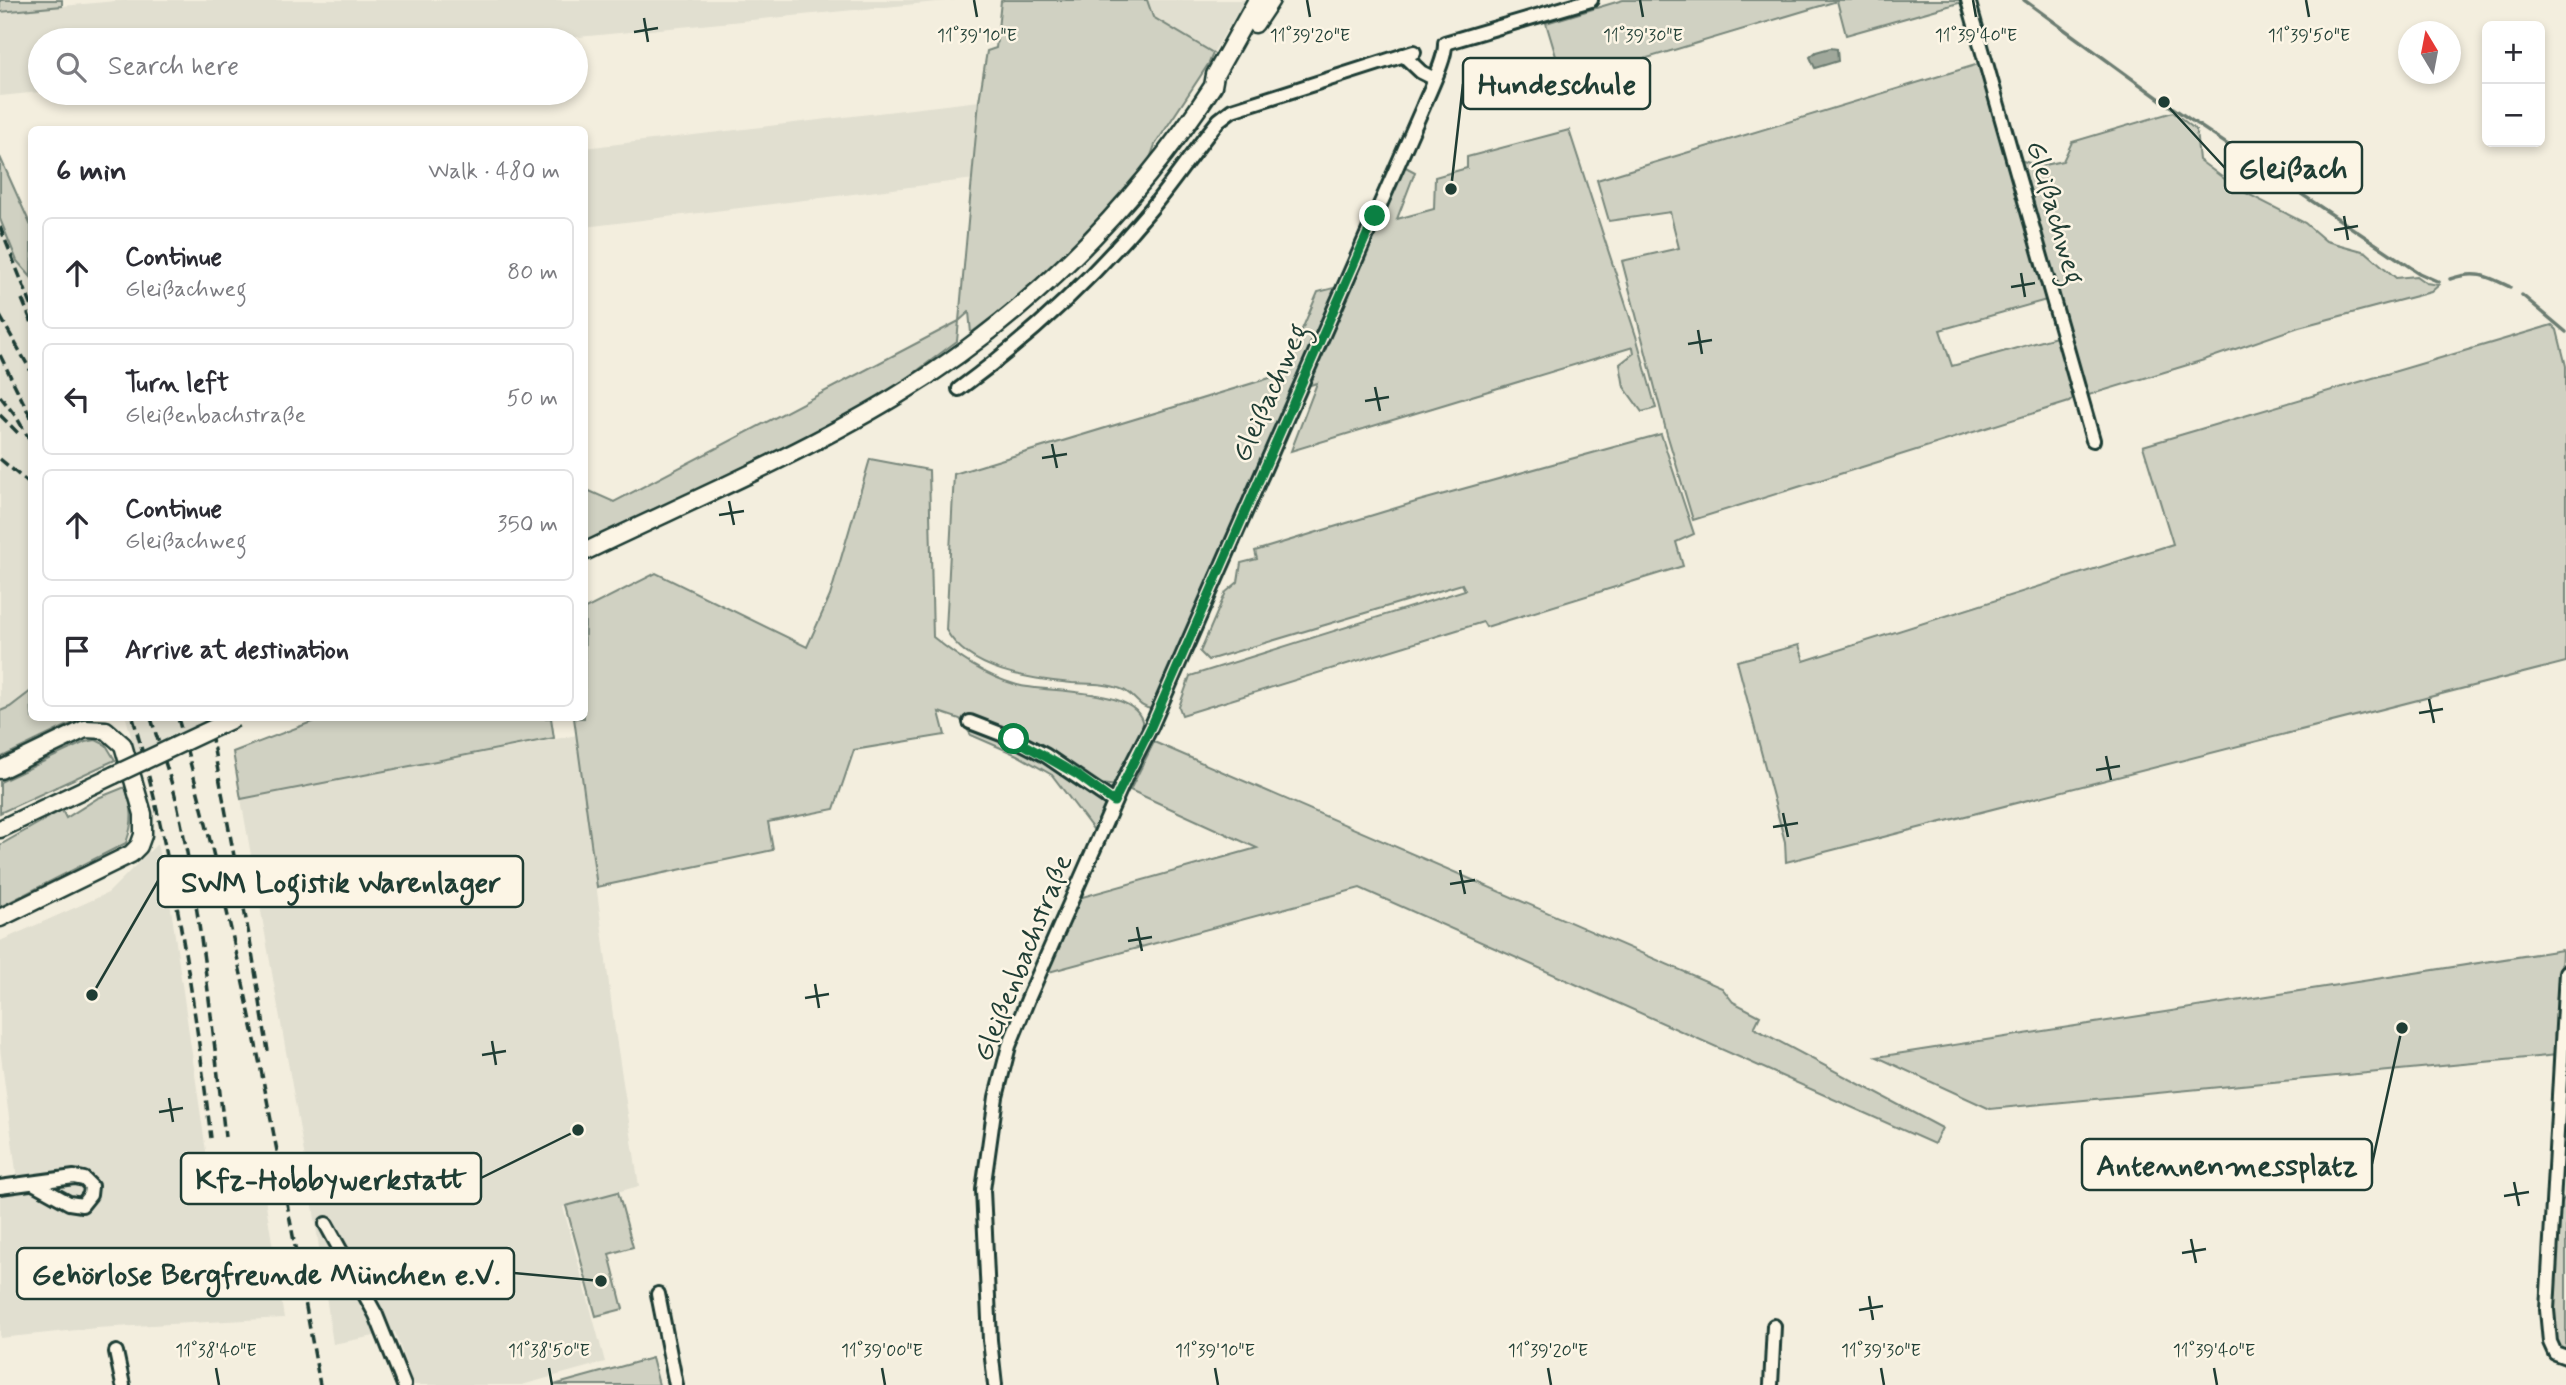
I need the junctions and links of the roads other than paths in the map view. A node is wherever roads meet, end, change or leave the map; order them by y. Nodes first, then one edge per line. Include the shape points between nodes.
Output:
1 (1257, 0) edge
2 (1271, 0) edge
3 (1591, 0) edge
4 (1968, 0) edge
5 (1433, 78) junction
6 (1213, 86) junction
7 (959, 389) dead end
8 (2094, 440) dead end
9 (588, 550) edge
10 (229, 721) edge
11 (970, 722) dead end
12 (1151, 727) joint
13 (0, 770) edge
14 (1114, 802) junction
15 (0, 829) edge
16 (0, 918) edge
17 (2566, 972) edge
18 (33, 1183) dead end
19 (0, 1186) edge
20 (326, 1224) dead end
21 (658, 1294) dead end
22 (1774, 1326) dead end
23 (116, 1352) dead end
24 (2566, 1357) edge
25 (122, 1385) edge
26 (404, 1385) edge
27 (676, 1385) edge
28 (995, 1385) edge
29 (1771, 1385) edge

1 - 6 main road
2 - 6 main road
3 - 5 street, Gleißachweg via 1445,43 1446,54
4 - 8 street, Gleißachweg
5 - 7 street via 1421,72 1408,53 1232,110 1219,120 1150,210 1065,301
5 - 12 street, Gleißachweg
6 - 9 main road via 1164,155 1098,232 982,337 892,398 828,434
10 - 15 main road, bridge
11 - 14 street via 1045,755
12 - 14 street, Gleißenbachstraße
13 - 16 main road via 85,729 106,730 123,745 144,825 139,846 131,854
14 - 28 street, Gleißenbachstraße via 1023,1010 996,1097 983,1190
17 - 24 street via 2547,1320 2550,1342 2556,1353
18 - 19 street
20 - 26 street via 376,1315
21 - 27 street
22 - 29 street
23 - 25 street

